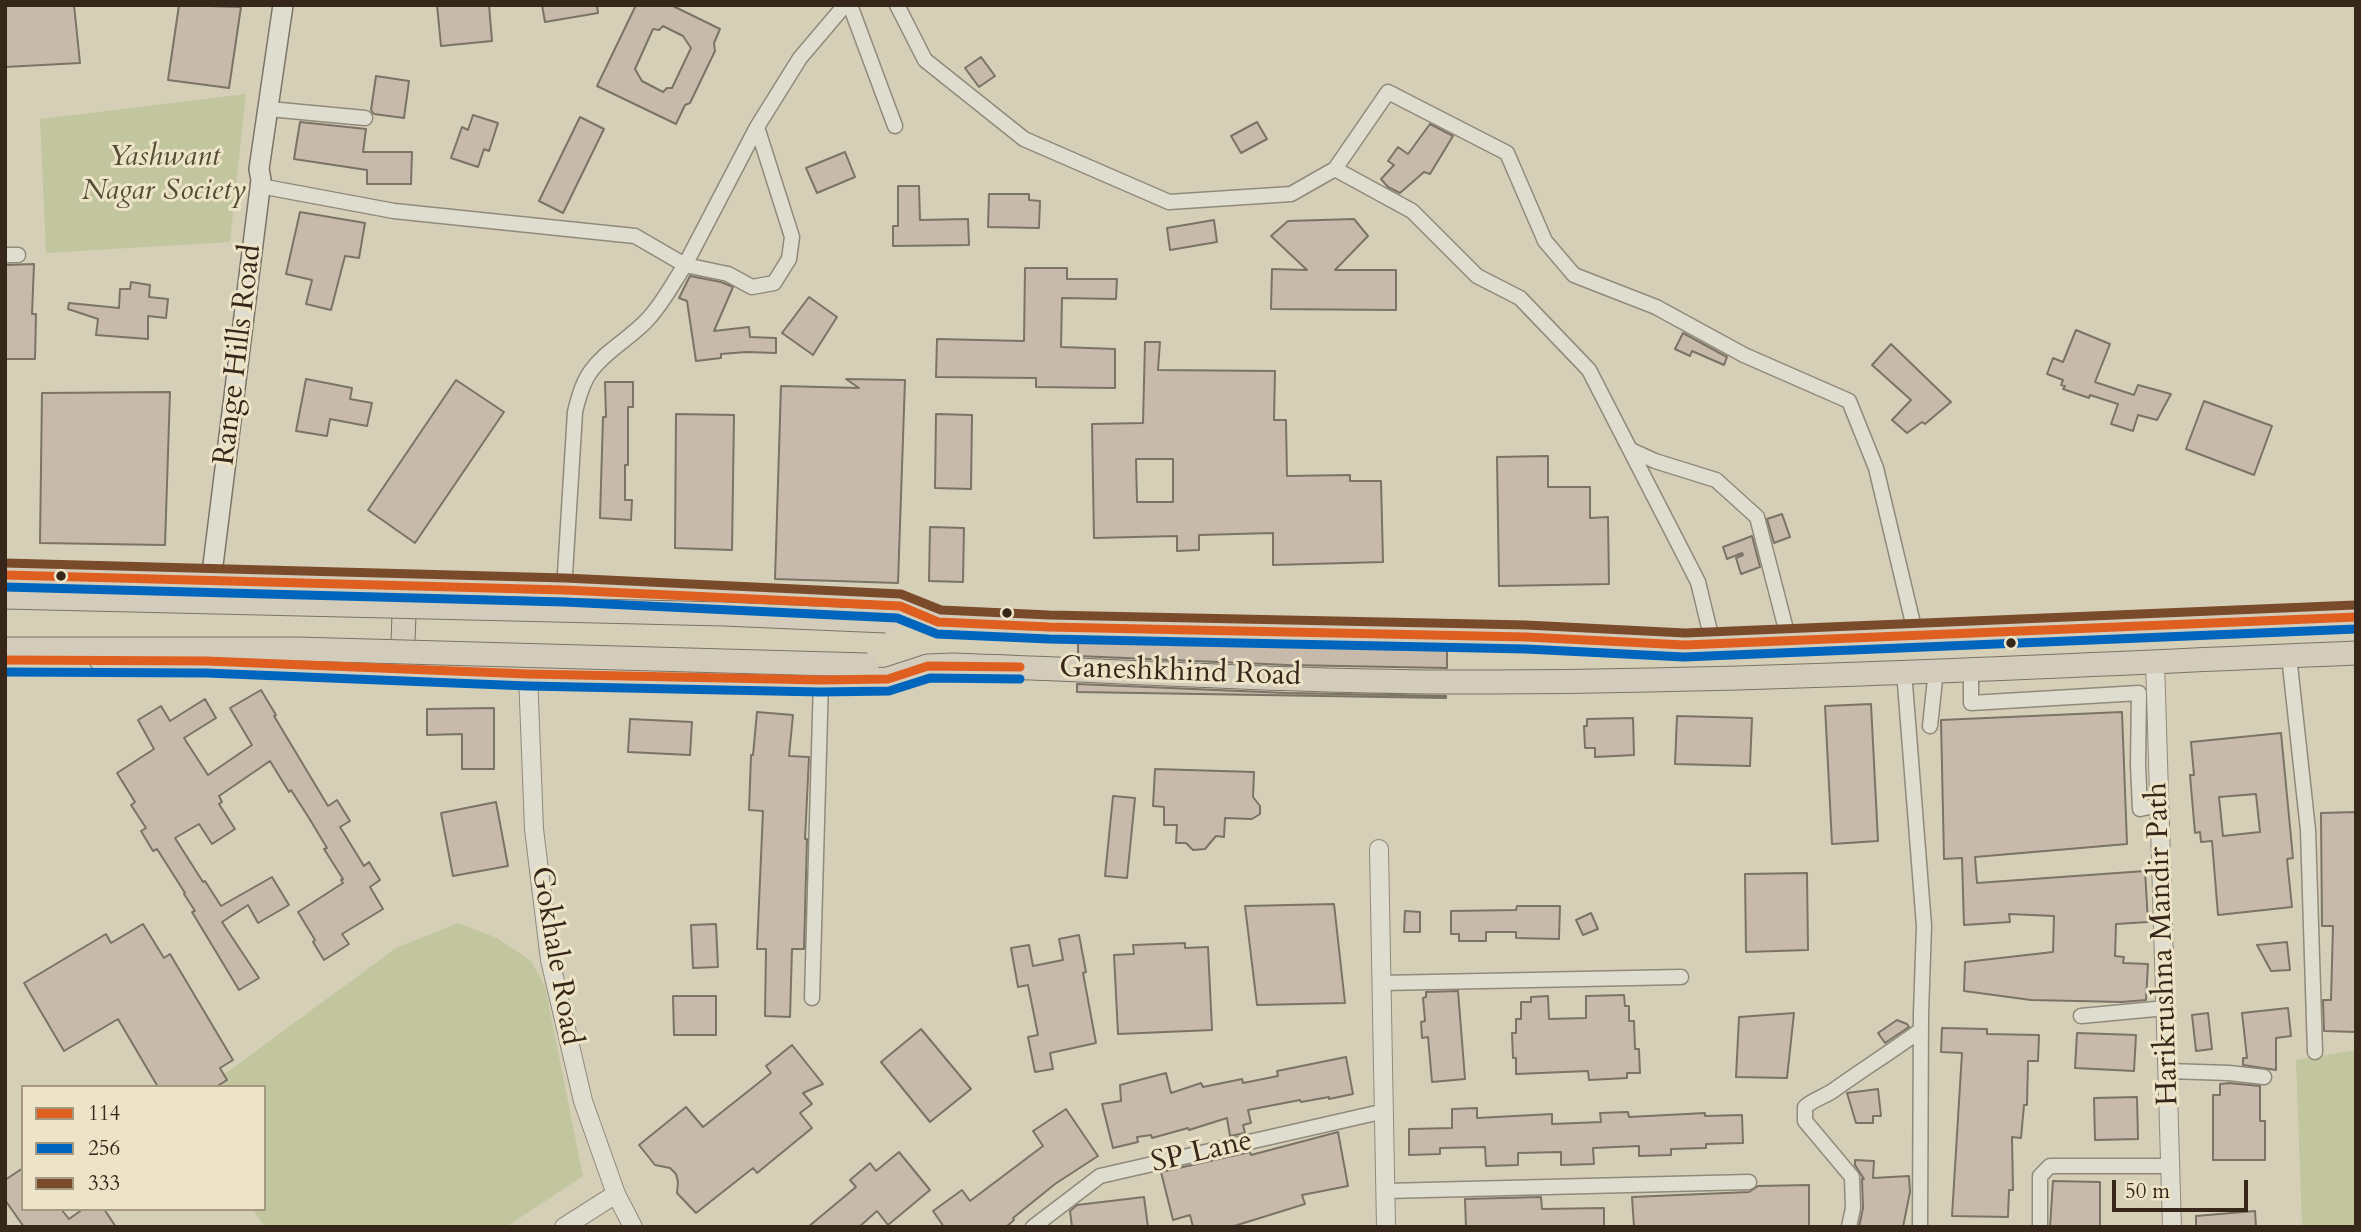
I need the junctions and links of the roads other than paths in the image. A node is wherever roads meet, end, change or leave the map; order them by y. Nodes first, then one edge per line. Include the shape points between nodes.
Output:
1 (283, 5) edge
2 (296, 5) edge
3 (845, 5) edge
4 (850, 5) edge
5 (897, 5) edge
6 (275, 110) junction
7 (365, 118) dead end
8 (895, 126) dead end
9 (757, 127) junction
10 (1335, 169) junction
11 (260, 183) junction
12 (685, 265) junction
13 (1631, 450) junction
14 (5, 575) edge
15 (211, 581) junction
16 (405, 587) junction
17 (564, 590) junction
18 (5, 597) edge
19 (2356, 617) edge
20 (938, 622) junction
21 (1916, 636) junction
22 (1788, 641) junction
23 (1713, 644) junction
24 (1685, 645) junction
25 (5, 649) edge
26 (2356, 653) edge
27 (2289, 656) junction
28 (5, 660) edge
29 (2155, 661) junction
30 (928, 666) junction
31 (402, 669) junction
32 (1971, 669) junction
33 (1936, 670) junction
34 (1904, 671) junction
35 (528, 674) junction
36 (821, 680) junction
37 (1686, 681) junction
38 (1930, 726) dead end
39 (2159, 805) junction
40 (1379, 849) dead end
41 (1681, 977) dead end
42 (1382, 983) junction
43 (812, 998) dead end
44 (2166, 1008) junction
45 (2081, 1016) dead end
46 (1921, 1030) junction
47 (2315, 1052) dead end
48 (2168, 1071) junction
49 (2264, 1077) dead end
50 (1385, 1111) junction
51 (2171, 1166) junction
52 (1749, 1182) dead end
53 (1387, 1191) junction
54 (616, 1194) junction
55 (564, 1227) edge
56 (633, 1227) edge
57 (1033, 1227) edge
58 (1386, 1227) edge
59 (1849, 1227) edge
60 (1920, 1227) edge
61 (2040, 1227) edge
62 (2172, 1227) edge

1 - 6 main road, Range Hills Road
2 - 6 main road
3 - 9 street via 800,58
4 - 8 street
5 - 10 street via 925,60 1024,139 1169,202 1291,194
6 - 7 street
6 - 11 main road, Range Hills Road via 259,169
9 - 12 street
9 - 12 street via 792,237 789,259 774,282 752,287 728,274
10 - 13 street via 1412,211 1477,276 1520,298 1589,370
10 - 21 street via 1388,92 1507,153 1545,242 1574,275 1656,307 1744,355 1849,401 1876,468
11 - 12 street via 394,211 635,236
11 - 15 main road, Range Hills Road
12 - 17 street via 647,321 590,372 579,395
13 - 22 street via 1716,480 1757,517
13 - 23 street via 1698,582
14 - 15 main road, Ganeshkhind Road
15 - 16 main road, Ganeshkhind Road
16 - 17 main road, Ganeshkhind Road
16 - 31 main road
17 - 20 main road, Ganeshkhind Road via 900,606
18 - 20 main road, bridge
19 - 21 main road, Ganeshkhind Road
20 - 24 main road, Ganeshkhind Road
21 - 22 main road, Ganeshkhind Road
22 - 23 main road, Ganeshkhind Road
23 - 24 main road, Ganeshkhind Road
24 - 37 main road
25 - 30 main road, bridge via 298,649
26 - 27 main road, Ganeshkhind Road
27 - 29 main road, Ganeshkhind Road
27 - 47 street via 2308,830
28 - 31 main road, Ganeshkhind Road via 206,661
29 - 32 main road, Ganeshkhind Road
29 - 39 street, Harikrushna Mandir Path
30 - 36 main road, Ganeshkhind Road via 888,679
30 - 37 main road, Ganeshkhind Road via 1483,682
31 - 35 main road, Ganeshkhind Road
32 - 33 main road, Ganeshkhind Road
32 - 39 street via 1971,703 2139,693 2140,809
33 - 34 main road, Ganeshkhind Road
33 - 38 street
34 - 37 main road, Ganeshkhind Road
34 - 46 street via 1924,926
35 - 36 main road, Ganeshkhind Road
35 - 54 street, Gokhale Road via 534,830 550,960 583,1101
36 - 43 street
39 - 44 street, Harikrushna Mandir Path
40 - 42 street
41 - 42 street
42 - 50 street
44 - 45 street
44 - 48 street, Harikrushna Mandir Path
46 - 59 street via 1805,1107 1805,1121 1852,1177
46 - 60 street
48 - 49 street
48 - 51 street, Harikrushna Mandir Path
50 - 53 street
50 - 57 street, SP Lane via 1100,1176
51 - 61 street via 2050,1166 2040,1176
51 - 62 street, Harikrushna Mandir Path
52 - 53 street
53 - 58 street
54 - 55 street
54 - 56 street, Gokhale Road

